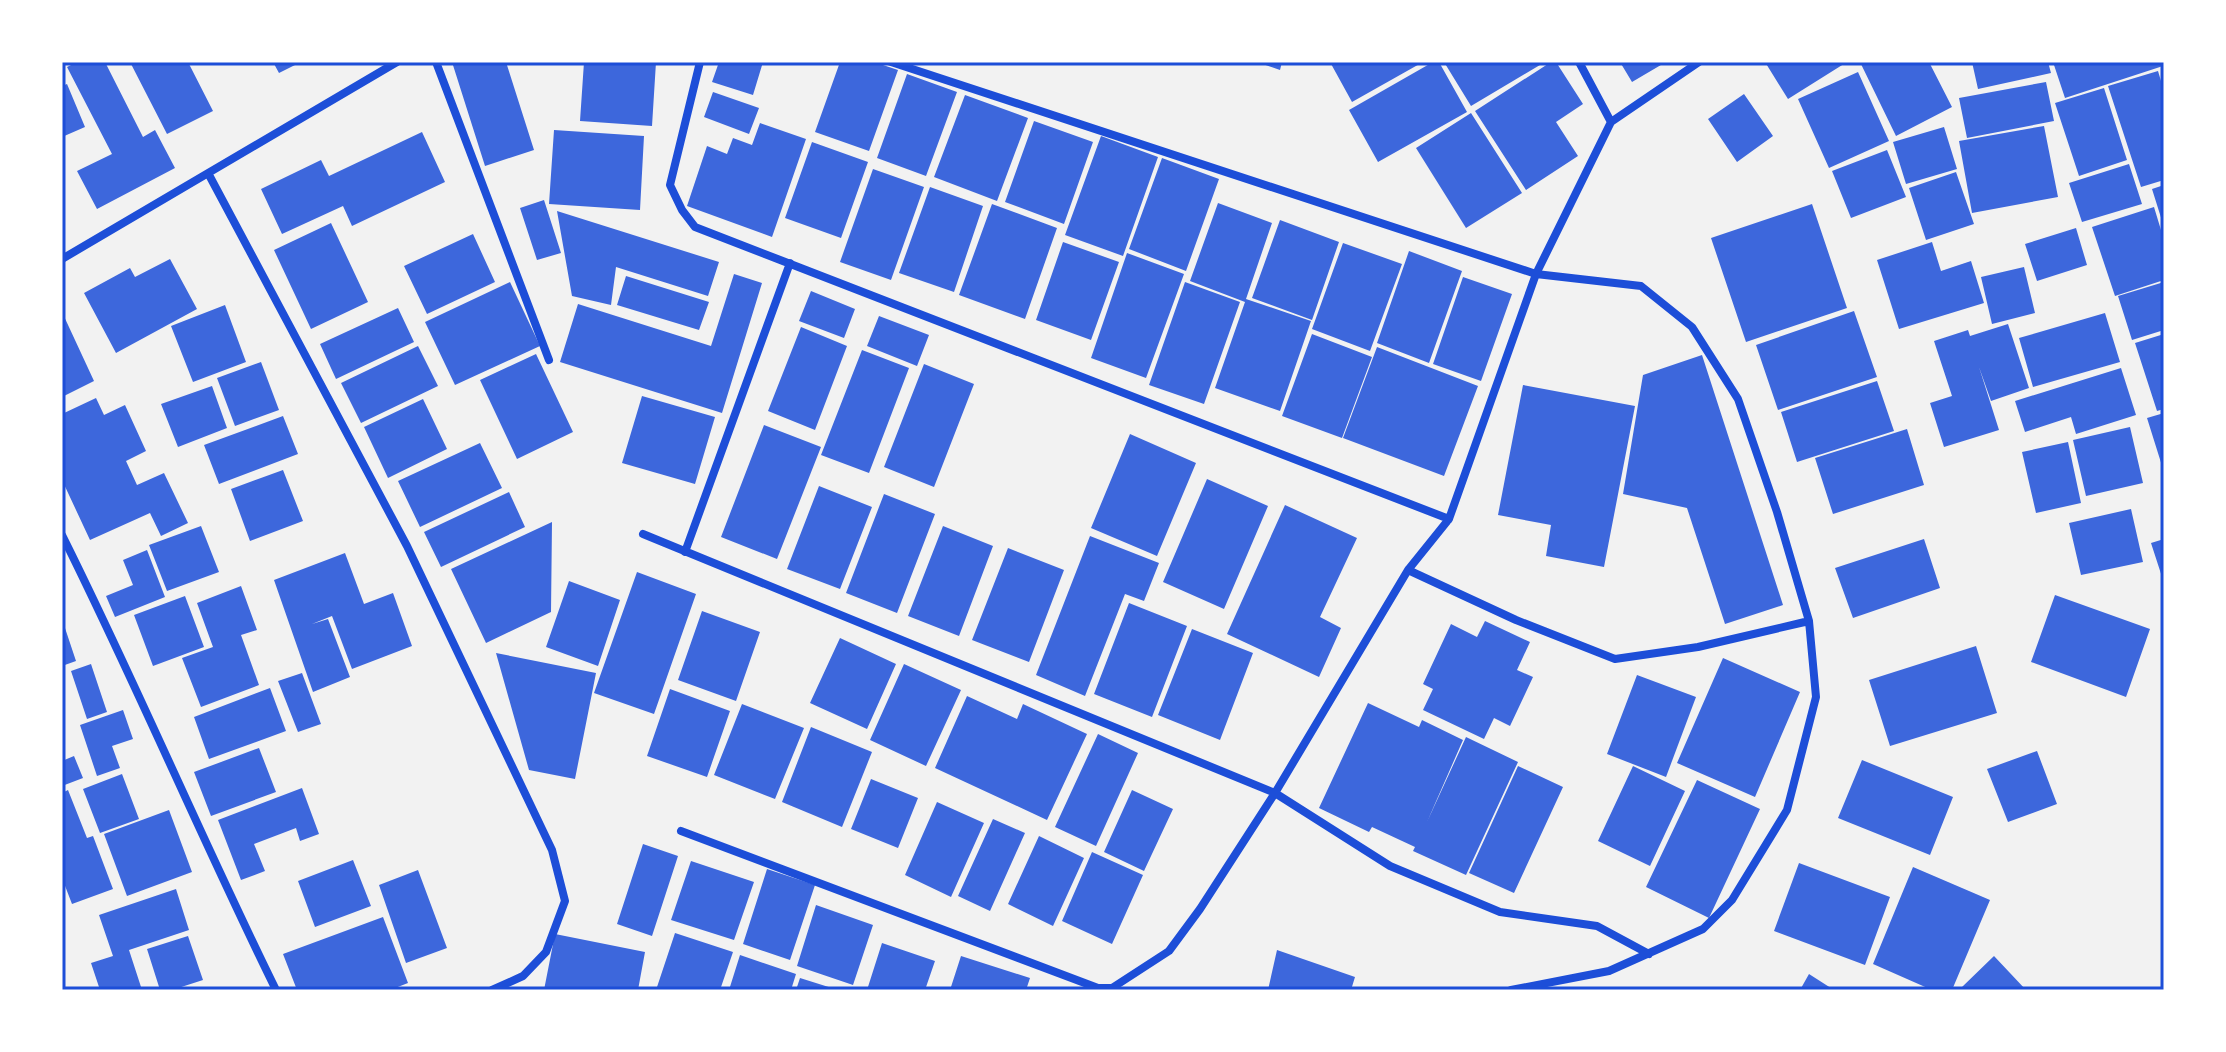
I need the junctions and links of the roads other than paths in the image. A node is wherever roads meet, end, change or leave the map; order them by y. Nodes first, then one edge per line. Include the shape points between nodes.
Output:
1 (397, 62) edge
2 (436, 62) edge
3 (700, 62) edge
4 (891, 62) edge
5 (1579, 62) edge
6 (1699, 62) edge
7 (1611, 122) junction
8 (208, 173) junction
9 (62, 259) edge
10 (790, 263) junction
11 (1536, 274) junction
12 (549, 360) dead end
13 (1449, 519) junction
14 (643, 534) dead end
15 (62, 535) edge
16 (685, 552) junction
17 (1408, 570) junction
18 (1809, 621) junction
19 (1275, 793) junction
20 (681, 831) dead end
21 (1649, 954) junction
22 (276, 990) edge
23 (492, 990) edge
24 (1511, 990) edge

1 - 8 street
2 - 12 street
3 - 10 street via 670,185 695,227
4 - 11 street
5 - 7 street
6 - 7 street
7 - 11 street
8 - 9 street
8 - 23 street via 407,546 552,850 565,901 546,952 523,976
10 - 13 street
10 - 16 street
11 - 13 street
11 - 18 street via 1641,286 1692,327 1738,399
13 - 17 street
14 - 16 street
15 - 22 street
16 - 19 street
17 - 18 street via 1615,659 1698,647
17 - 19 street
18 - 21 street via 1816,697 1787,810 1732,900 1703,929
19 - 20 street via 1169,951 1112,988 1098,988
19 - 21 street via 1390,866 1500,912 1597,926
21 - 24 street via 1609,971

